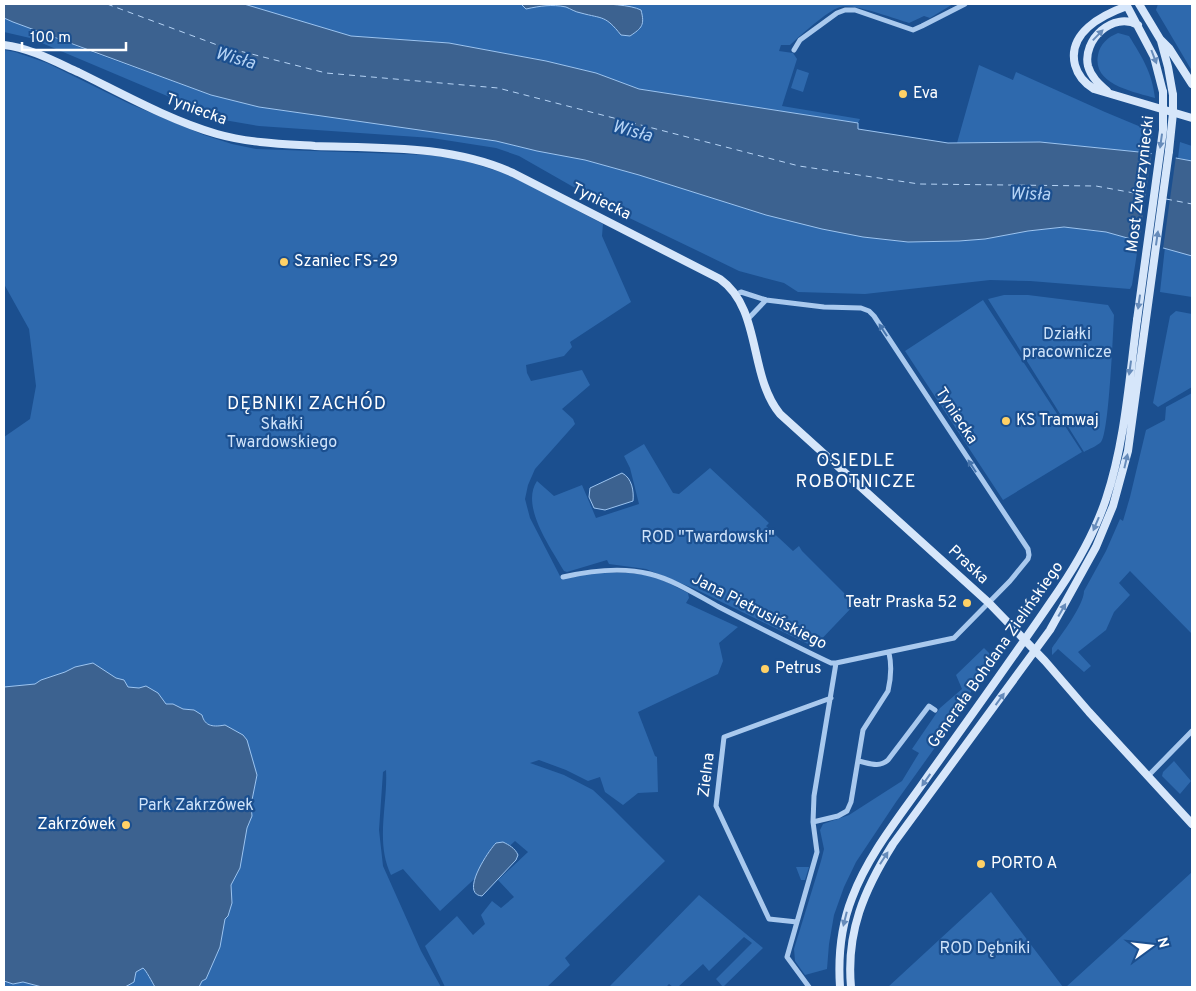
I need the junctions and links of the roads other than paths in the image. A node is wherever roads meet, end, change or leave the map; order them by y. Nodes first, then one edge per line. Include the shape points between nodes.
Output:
1 (965, 4) edge
2 (1139, 4) edge
3 (1129, 5) edge
4 (1138, 25) junction
5 (1160, 39) junction
6 (4, 44) edge
7 (794, 50) dead end
8 (1192, 84) edge
9 (1107, 91) junction
10 (1192, 118) edge
11 (737, 294) junction
12 (766, 300) junction
13 (747, 320) junction
14 (1137, 320) joint
15 (1146, 321) joint
16 (563, 577) dead end
17 (1010, 580) joint
18 (989, 603) junction
19 (1025, 640) junction
20 (1035, 650) junction
21 (889, 653) junction
22 (836, 664) junction
23 (831, 698) junction
24 (935, 710) dead end
25 (1192, 731) edge
26 (858, 761) junction
27 (1148, 776) junction
28 (813, 822) junction
29 (1192, 824) edge
30 (797, 922) junction
31 (809, 987) edge
32 (840, 987) edge
33 (850, 987) edge

1 - 7 street via 912,30 855,10 845,10 800,40
2 - 5 main road
3 - 4 main road, Most Zwierzyniecki
3 - 9 main road via 1090,25 1081,34 1075,50 1074,62 1081,77 1094,89
9 -> 4 main road via 1090,72 1087,56 1090,46 1096,36 1111,25 1125,21
4 -> 14 main road, Most Zwierzyniecki, bridge via 1154,57 1162,92 1162,130
5 - 8 main road
15 -> 5 main road, Most Zwierzyniecki, bridge via 1172,129 1173,95
6 - 11 main road, Tyniecka via 47,58 181,121 217,134 269,144 441,152 485,162 703,269
9 - 10 main road
11 - 12 street, Tyniecka via 741,292
11 - 13 main road, Praska
12 - 13 street
17 -> 12 street, Tyniecka via 1028,559 1028,549 874,316 857,308
13 - 18 main road, Praska via 765,388 780,414
14 -> 19 main road, Generała Bohdana Zielińskiego via 1120,444 1106,500 1078,560
20 -> 15 main road, Generała Bohdana Zielińskiego via 1074,588 1114,506 1128,451
16 - 22 street, Jana Pietrusińskiego via 592,571 650,574 673,582 785,642
17 - 18 street, Jana Pietrusińskiego
18 - 19 main road, Praska
18 - 21 street, Jana Pietrusińskiego via 954,638
19 - 20 main road, Praska
19 -> 32 main road, Generała Bohdana Zielińskiego via 862,875 844,927 839,954
20 - 27 main road, Praska
33 -> 20 main road, Generała Bohdana Zielińskiego via 850,948 854,928 865,894 879,866
21 - 22 street, Jana Pietrusińskiego
21 - 26 street via 888,691 863,730
22 - 23 street
23 - 28 street via 814,796
23 - 30 street, Zielna via 724,737 716,806 769,919
24 - 26 street via 929,706 884,764
25 - 27 street
26 - 28 street via 847,811
27 - 29 main road, Praska
28 - 30 street via 818,852
30 - 31 street via 787,957

